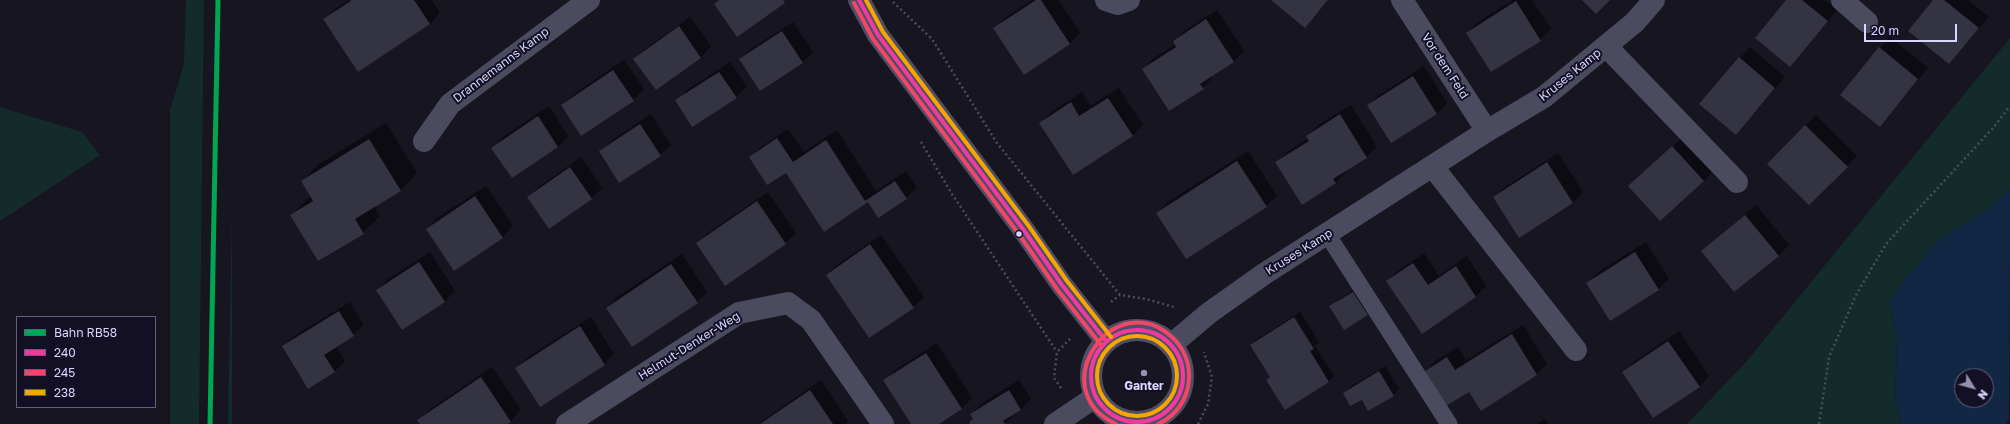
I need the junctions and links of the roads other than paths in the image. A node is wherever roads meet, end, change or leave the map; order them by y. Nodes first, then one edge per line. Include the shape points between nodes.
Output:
1 (589, 0) edge
2 (859, 0) edge
3 (1106, 0) edge
4 (1129, 0) edge
5 (1402, 0) edge
6 (1654, 0) edge
7 (1842, 0) edge
8 (1868, 22) dead end
9 (1606, 46) junction
10 (1487, 131) junction
11 (424, 140) dead end
12 (1433, 167) junction
13 (1737, 182) dead end
14 (1327, 234) junction
15 (1106, 341) junction
16 (1171, 345) junction
17 (1576, 350) dead end
18 (1095, 397) junction
19 (1152, 422) edge
20 (567, 424) edge
21 (884, 424) edge
22 (1055, 424) edge
23 (1449, 424) edge

1 - 11 street, Drannemanns Kamp via 450,104
2 - 15 street via 878,34
3 - 4 street via 1118,4
5 - 10 street, Vor dem Feld
6 - 9 street, Kruses Kamp via 1635,22
7 - 8 street
9 - 10 street, Kruses Kamp via 1544,97
9 - 13 street, Kruses Kamp
10 - 12 street, Kruses Kamp
12 - 14 street, Kruses Kamp
12 - 17 street
14 - 16 street, Kruses Kamp via 1245,287
14 - 23 lane
15 - 16 street via 1128,330 1137,330 1160,336
15 - 18 street via 1094,357 1090,371
16 - 19 street via 1183,370 1180,393 1170,409
18 - 19 street via 1100,406 1116,418 1126,422
18 - 22 street
20 - 21 street, Helmut-Denker-Weg via 739,313 788,303 811,320

